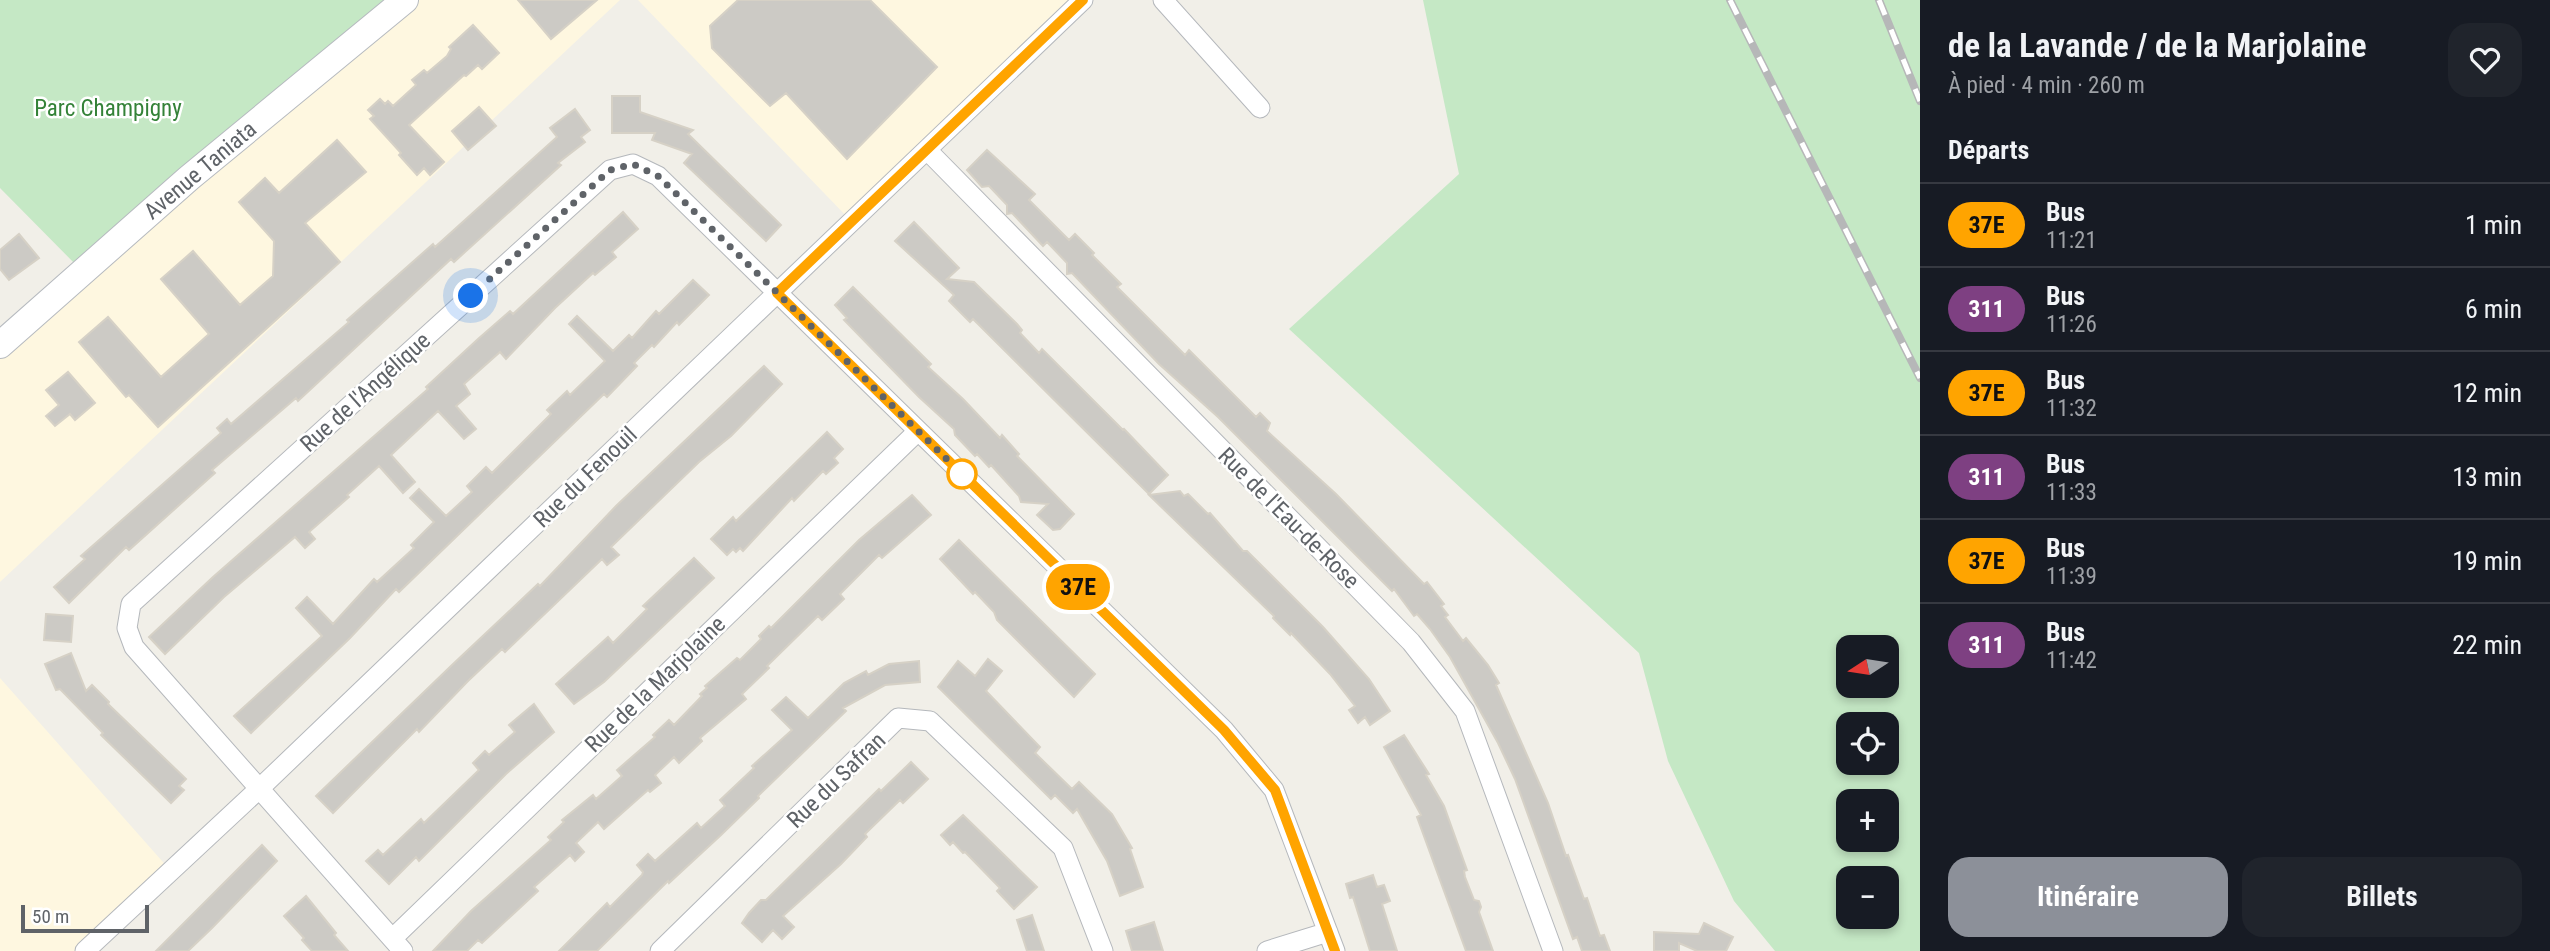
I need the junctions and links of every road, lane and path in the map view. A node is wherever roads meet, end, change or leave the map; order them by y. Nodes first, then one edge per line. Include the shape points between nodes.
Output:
1 (405, 0) edge
2 (1083, 0) edge
3 (1163, 0) edge
4 (1260, 108) dead end
5 (927, 150) junction
6 (777, 293) junction
7 (0, 345) edge
8 (918, 431) junction
9 (260, 788) junction
10 (1328, 932) junction
11 (398, 944) edge
12 (85, 951) edge
13 (660, 951) edge
14 (1103, 951) edge
15 (1267, 951) edge
16 (1335, 951) edge
17 (1553, 951) edge

1 - 7 main road, Avenue Taniata via 189,178
2 - 5 street, Rue du Fenouil
3 - 4 street
5 - 6 street, Rue du Fenouil
5 - 17 street, Rue de l'Eau-de-Rose via 1419,652 1465,711
6 - 8 street, Rue de l'Angélique
6 - 9 street, Rue du Fenouil
6 - 9 street, Rue de l'Angélique via 658,176 633,164 610,170 131,604 127,628 134,648
8 - 10 street, Rue de l'Angélique via 1224,730 1275,790
8 - 11 street, Rue de la Marjolaine
9 - 11 street, Rue de l'Angélique
9 - 12 street, Rue du Fenouil
10 - 15 street
10 - 16 street, Rue de l'Angélique
13 - 14 street, Rue du Safran via 898,718 930,721 1063,848

